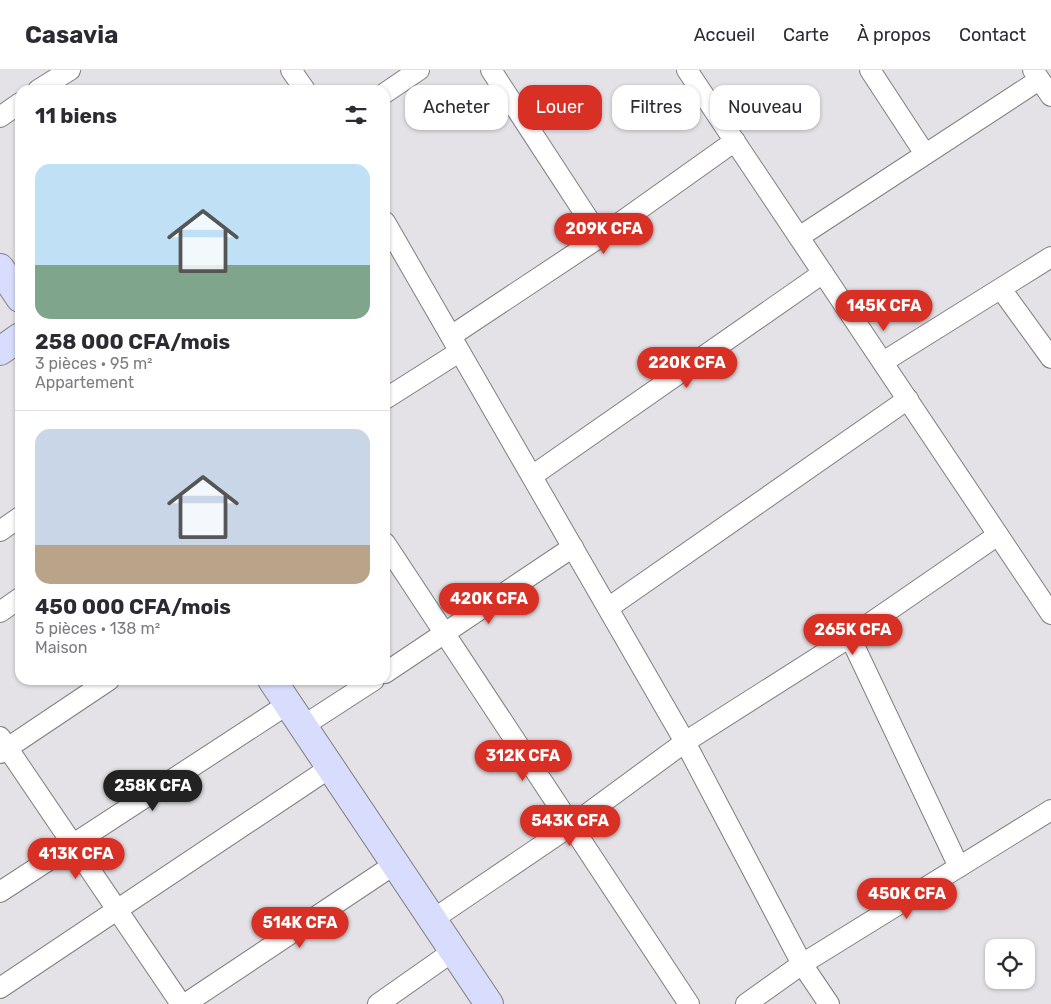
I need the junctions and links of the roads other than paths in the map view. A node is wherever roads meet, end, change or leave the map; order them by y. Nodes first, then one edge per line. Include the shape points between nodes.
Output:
1 (70, 70) edge
2 (291, 70) edge
3 (419, 70) edge
4 (491, 70) edge
5 (687, 70) edge
6 (870, 70) edge
7 (1036, 75) edge
8 (42, 81) edge
9 (302, 85) edge
10 (390, 90) edge
11 (1051, 96) edge
12 (15, 106) edge
13 (0, 116) edge
14 (735, 141) junction
15 (925, 154) junction
16 (390, 231) edge
17 (600, 236) junction
18 (798, 236) junction
19 (1051, 257) edge
20 (0, 268) edge
21 (823, 273) junction
22 (1001, 289) junction
23 (15, 290) edge
24 (15, 340) edge
25 (455, 344) junction
26 (0, 351) edge
27 (1051, 358) edge
28 (882, 362) junction
29 (390, 395) edge
30 (908, 399) junction
31 (532, 476) junction
32 (15, 520) edge
33 (0, 531) edge
34 (998, 535) junction
35 (573, 547) junction
36 (390, 550) edge
37 (15, 602) edge
38 (608, 608) junction
39 (1050, 609) edge
40 (0, 612) edge
41 (444, 634) junction
42 (850, 637) junction
43 (390, 670) edge
44 (101, 685) edge
45 (275, 685) edge
46 (366, 685) edge
47 (288, 704) junction
48 (303, 726) junction
49 (686, 742) junction
50 (2, 746) edge
51 (331, 767) junction
52 (1051, 810) edge
53 (572, 825) junction
54 (72, 844) junction
55 (395, 864) junction
56 (959, 866) junction
57 (0, 892) edge
58 (117, 910) junction
59 (432, 920) junction
60 (452, 952) junction
61 (802, 964) junction
62 (0, 988) edge
63 (181, 1004) edge
64 (185, 1004) edge
65 (378, 1004) edge
66 (489, 1004) edge
67 (689, 1004) edge
68 (746, 1004) edge
69 (829, 1004) edge

1 - 8 street
2 - 9 street
3 - 10 street
4 - 17 street
5 - 14 street
6 - 15 street
7 - 11 street
7 - 15 street
12 - 13 street
14 - 17 street
14 - 18 street
15 - 18 street
16 - 25 street
17 - 25 street
18 - 21 street
19 - 22 street
20 - 23 main road
21 - 28 street
21 - 31 street
22 - 27 street
22 - 28 street
24 - 26 main road
25 - 29 street
25 - 31 street
28 - 30 street
30 - 34 street
30 - 38 street
31 - 35 street
32 - 33 street
34 - 39 street
34 - 42 street
35 - 38 street
35 - 41 street
36 - 41 street
37 - 40 street
38 - 49 street
41 - 43 street
41 - 53 street
42 - 49 street
42 - 56 street
44 - 50 street
45 - 47 main road
46 - 48 street
47 - 48 main road
47 - 54 street
48 - 51 main road
49 - 53 street
49 - 61 street
50 - 54 street
51 - 55 main road
51 - 58 street
52 - 56 street
53 - 59 street
53 - 67 street
54 - 57 street
54 - 58 street
55 - 59 main road
55 - 64 street
56 - 61 street
58 - 62 street
58 - 63 street
59 - 60 main road
60 - 65 street
60 - 66 main road
61 - 68 street
61 - 69 street

